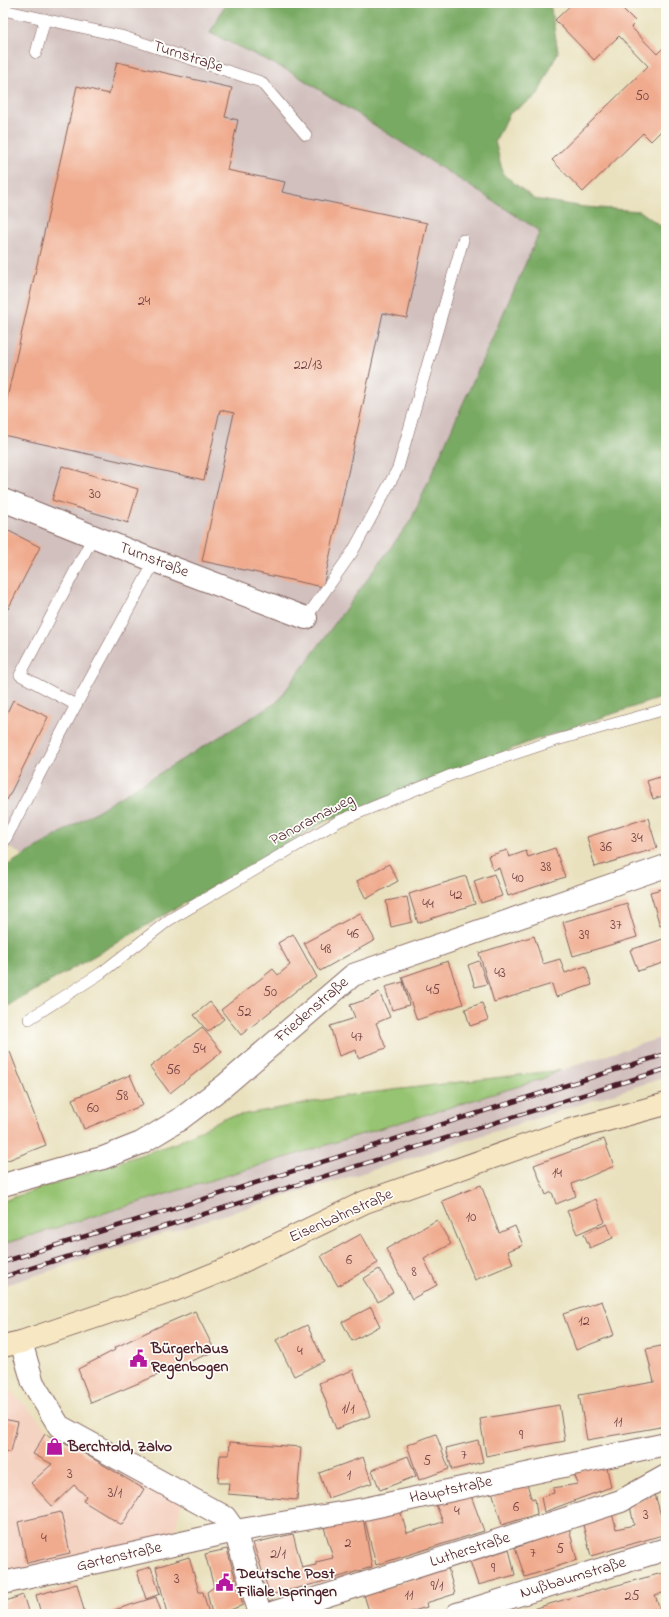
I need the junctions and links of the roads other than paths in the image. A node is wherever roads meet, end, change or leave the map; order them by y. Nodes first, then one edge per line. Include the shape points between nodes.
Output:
1 (3, 10) edge
2 (45, 19) junction
3 (36, 53) dead end
4 (306, 135) dead end
5 (463, 240) dead end
6 (3, 500) edge
7 (93, 537) junction
8 (155, 561) junction
9 (306, 618) joint
10 (76, 705) junction
11 (666, 709) edge
12 (3, 844) edge
13 (666, 866) edge
14 (29, 1019) dead end
15 (666, 1104) edge
16 (3, 1185) edge
17 (12, 1344) edge
18 (666, 1444) edge
19 (666, 1476) edge
20 (235, 1531) junction
21 (666, 1549) edge
22 (3, 1584) edge
23 (260, 1614) edge
24 (269, 1614) edge
25 (457, 1614) edge

1 - 2 lane, Turnstraße
2 - 3 lane
2 - 4 lane, Turnstraße via 121,36 261,82
5 - 9 lane via 398,468 353,551
6 - 7 street, Turnstraße
7 - 8 street, Turnstraße
7 - 10 lane via 20,675
8 - 9 street, Turnstraße
8 - 10 lane
10 - 12 lane
11 - 14 lane, Panoramaweg via 550,742 451,775 339,821 169,920 101,973
13 - 16 street, Friedenstraße via 353,975 224,1086 179,1120 141,1143 103,1158
15 - 17 main road, Eisenbahnstraße via 570,1130 365,1202 231,1267 178,1288
17 - 20 street via 59,1426 225,1517
18 - 20 street, Hauptstraße via 364,1509
19 - 24 street, Lutherstraße via 621,1501
20 - 22 street, Gartenstraße
20 - 23 street
21 - 25 street, Nußbaumstraße

